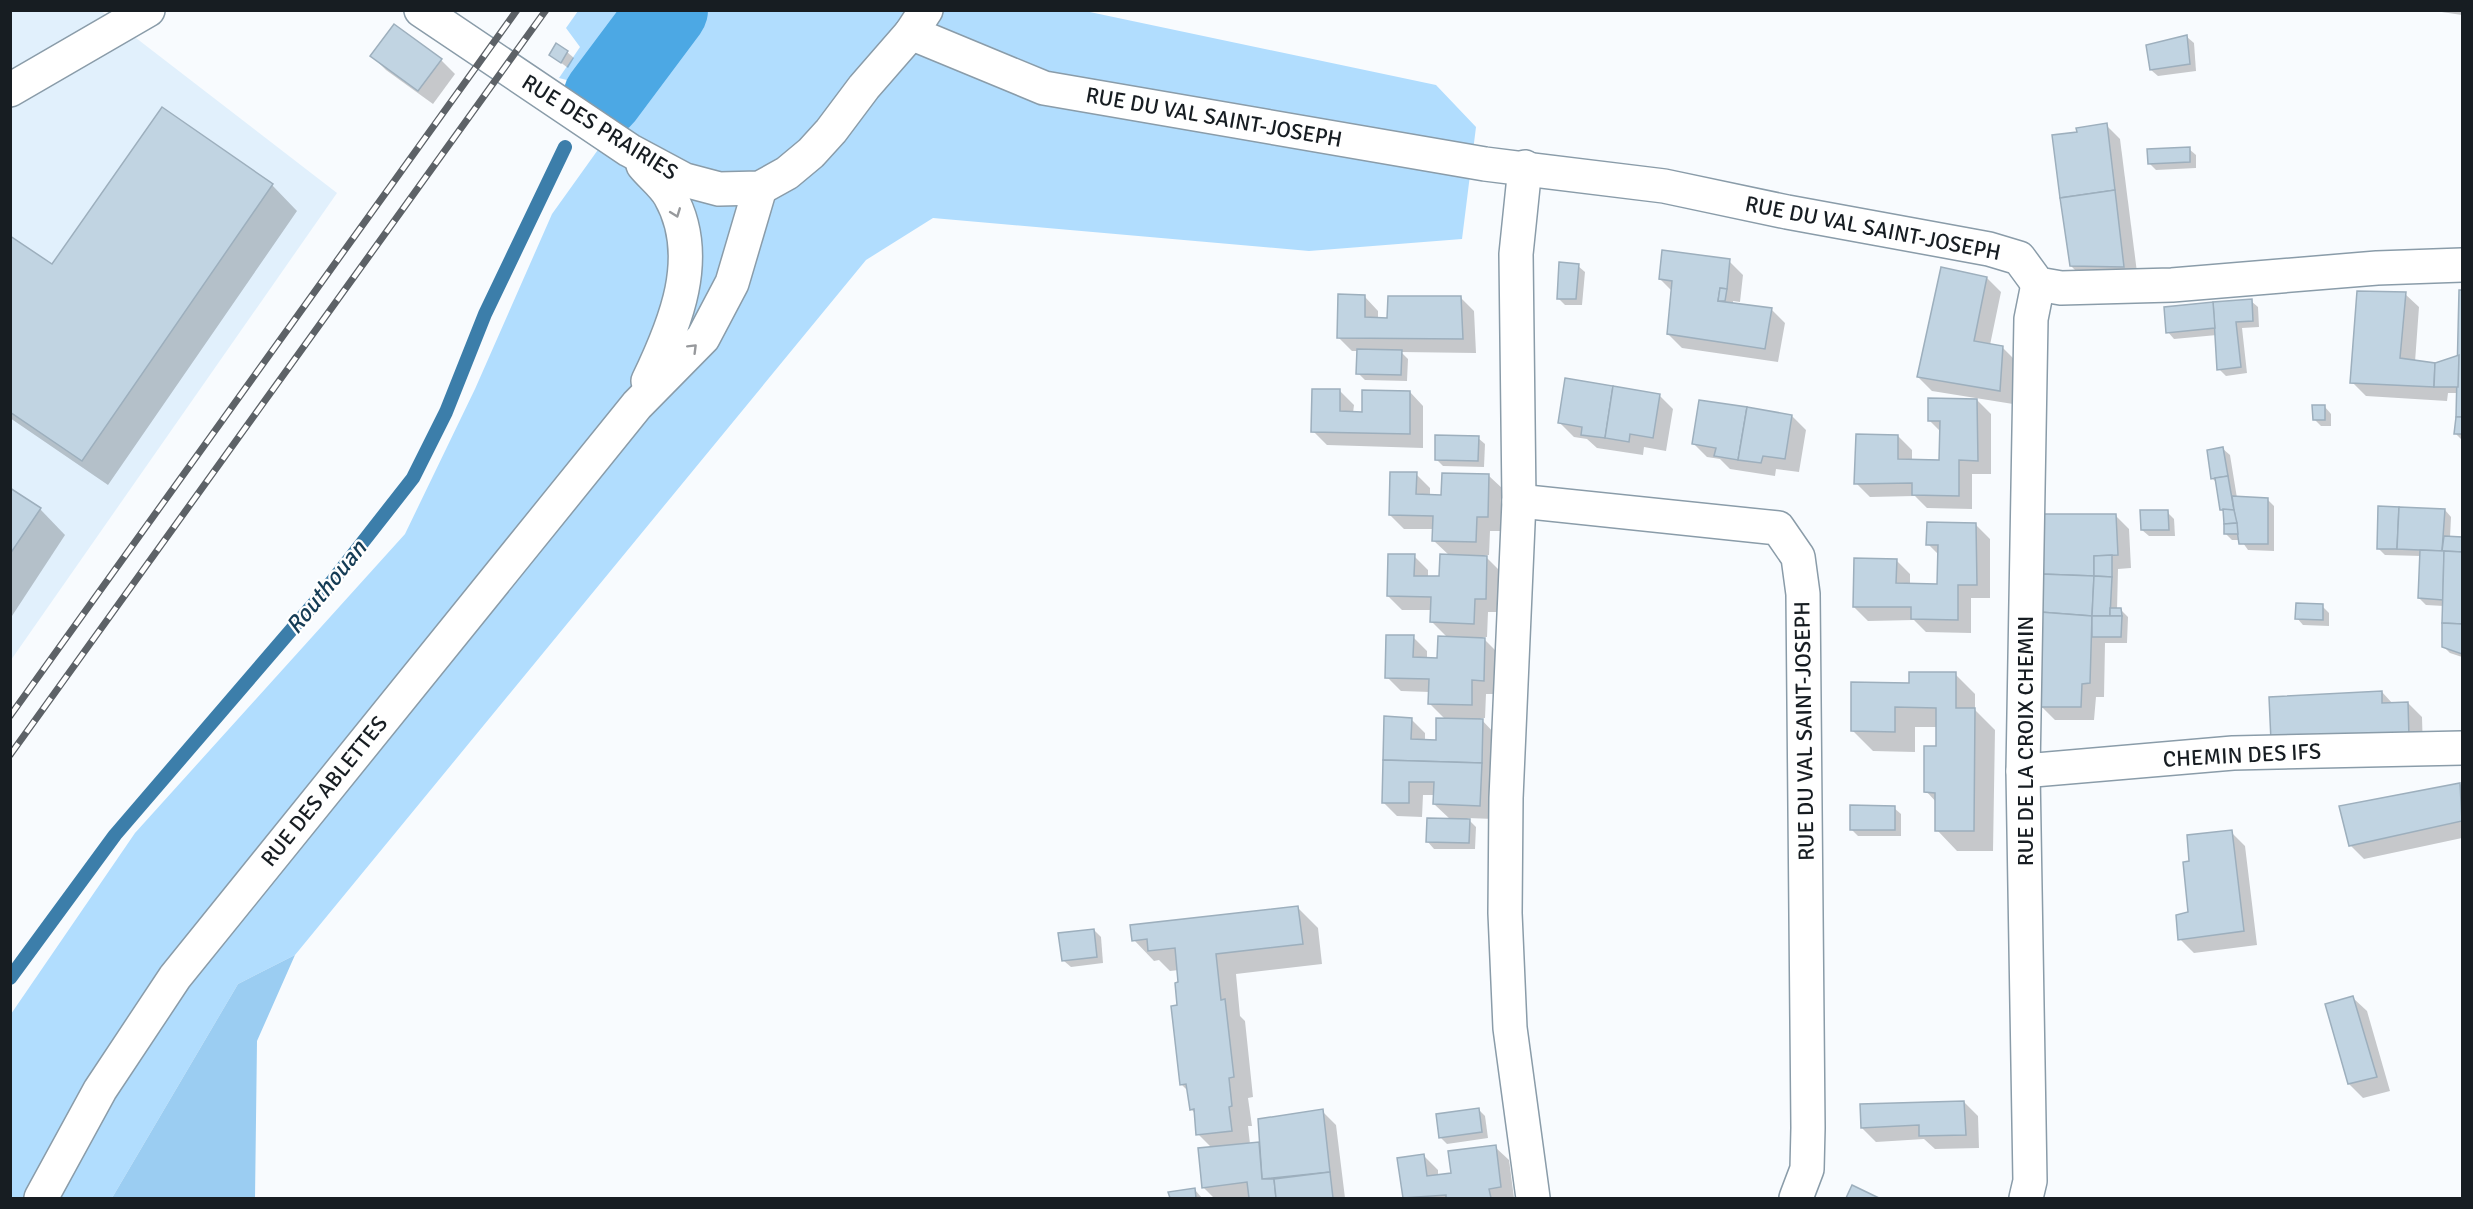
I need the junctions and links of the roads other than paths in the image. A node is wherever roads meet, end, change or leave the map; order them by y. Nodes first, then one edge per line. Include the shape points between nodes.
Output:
1 (148, 10) edge
2 (421, 10) edge
3 (919, 22) edge
4 (10, 90) edge
5 (630, 150) junction
6 (1525, 167) junction
7 (760, 188) junction
8 (2463, 265) edge
9 (2037, 284) junction
10 (637, 405) junction
11 (1519, 501) junction
12 (2463, 748) edge
13 (2023, 771) junction
14 (41, 1198) edge
15 (1533, 1198) edge
16 (1796, 1198) edge
17 (2026, 1198) edge

1 - 4 street
2 - 5 street, RUE DES PRAIRIES
3 - 6 street, RUE DU VAL SAINT-JOSEPH via 1044,88 1485,164
3 - 7 street, RUE DES PRAIRIES via 811,153
5 - 7 street, RUE DES PRAIRIES via 685,180 719,189
5 -> 10 street, RUE DES ABLETTES via 670,195 685,235 686,273 676,311 667,342
6 - 9 street, RUE DU VAL SAINT-JOSEPH via 1664,186 1989,249 2019,258
6 - 11 street via 1516,254
10 -> 7 street, RUE DES ABLETTES via 703,338 732,284
8 - 9 street via 2377,267 2172,285 2061,288
9 - 13 street, RUE DE LA CROIX CHEMIN via 2031,319
10 - 14 street, RUE DES ABLETTES via 175,976 100,1090
11 - 15 street via 1505,914 1510,1028
11 - 16 street, RUE DU VAL SAINT-JOSEPH via 1778,528 1798,557 1803,594 1808,1128 1807,1169
12 - 13 street, CHEMIN DES IFS via 2233,753
13 - 17 street, RUE DE LA CROIX CHEMIN via 2030,1181

